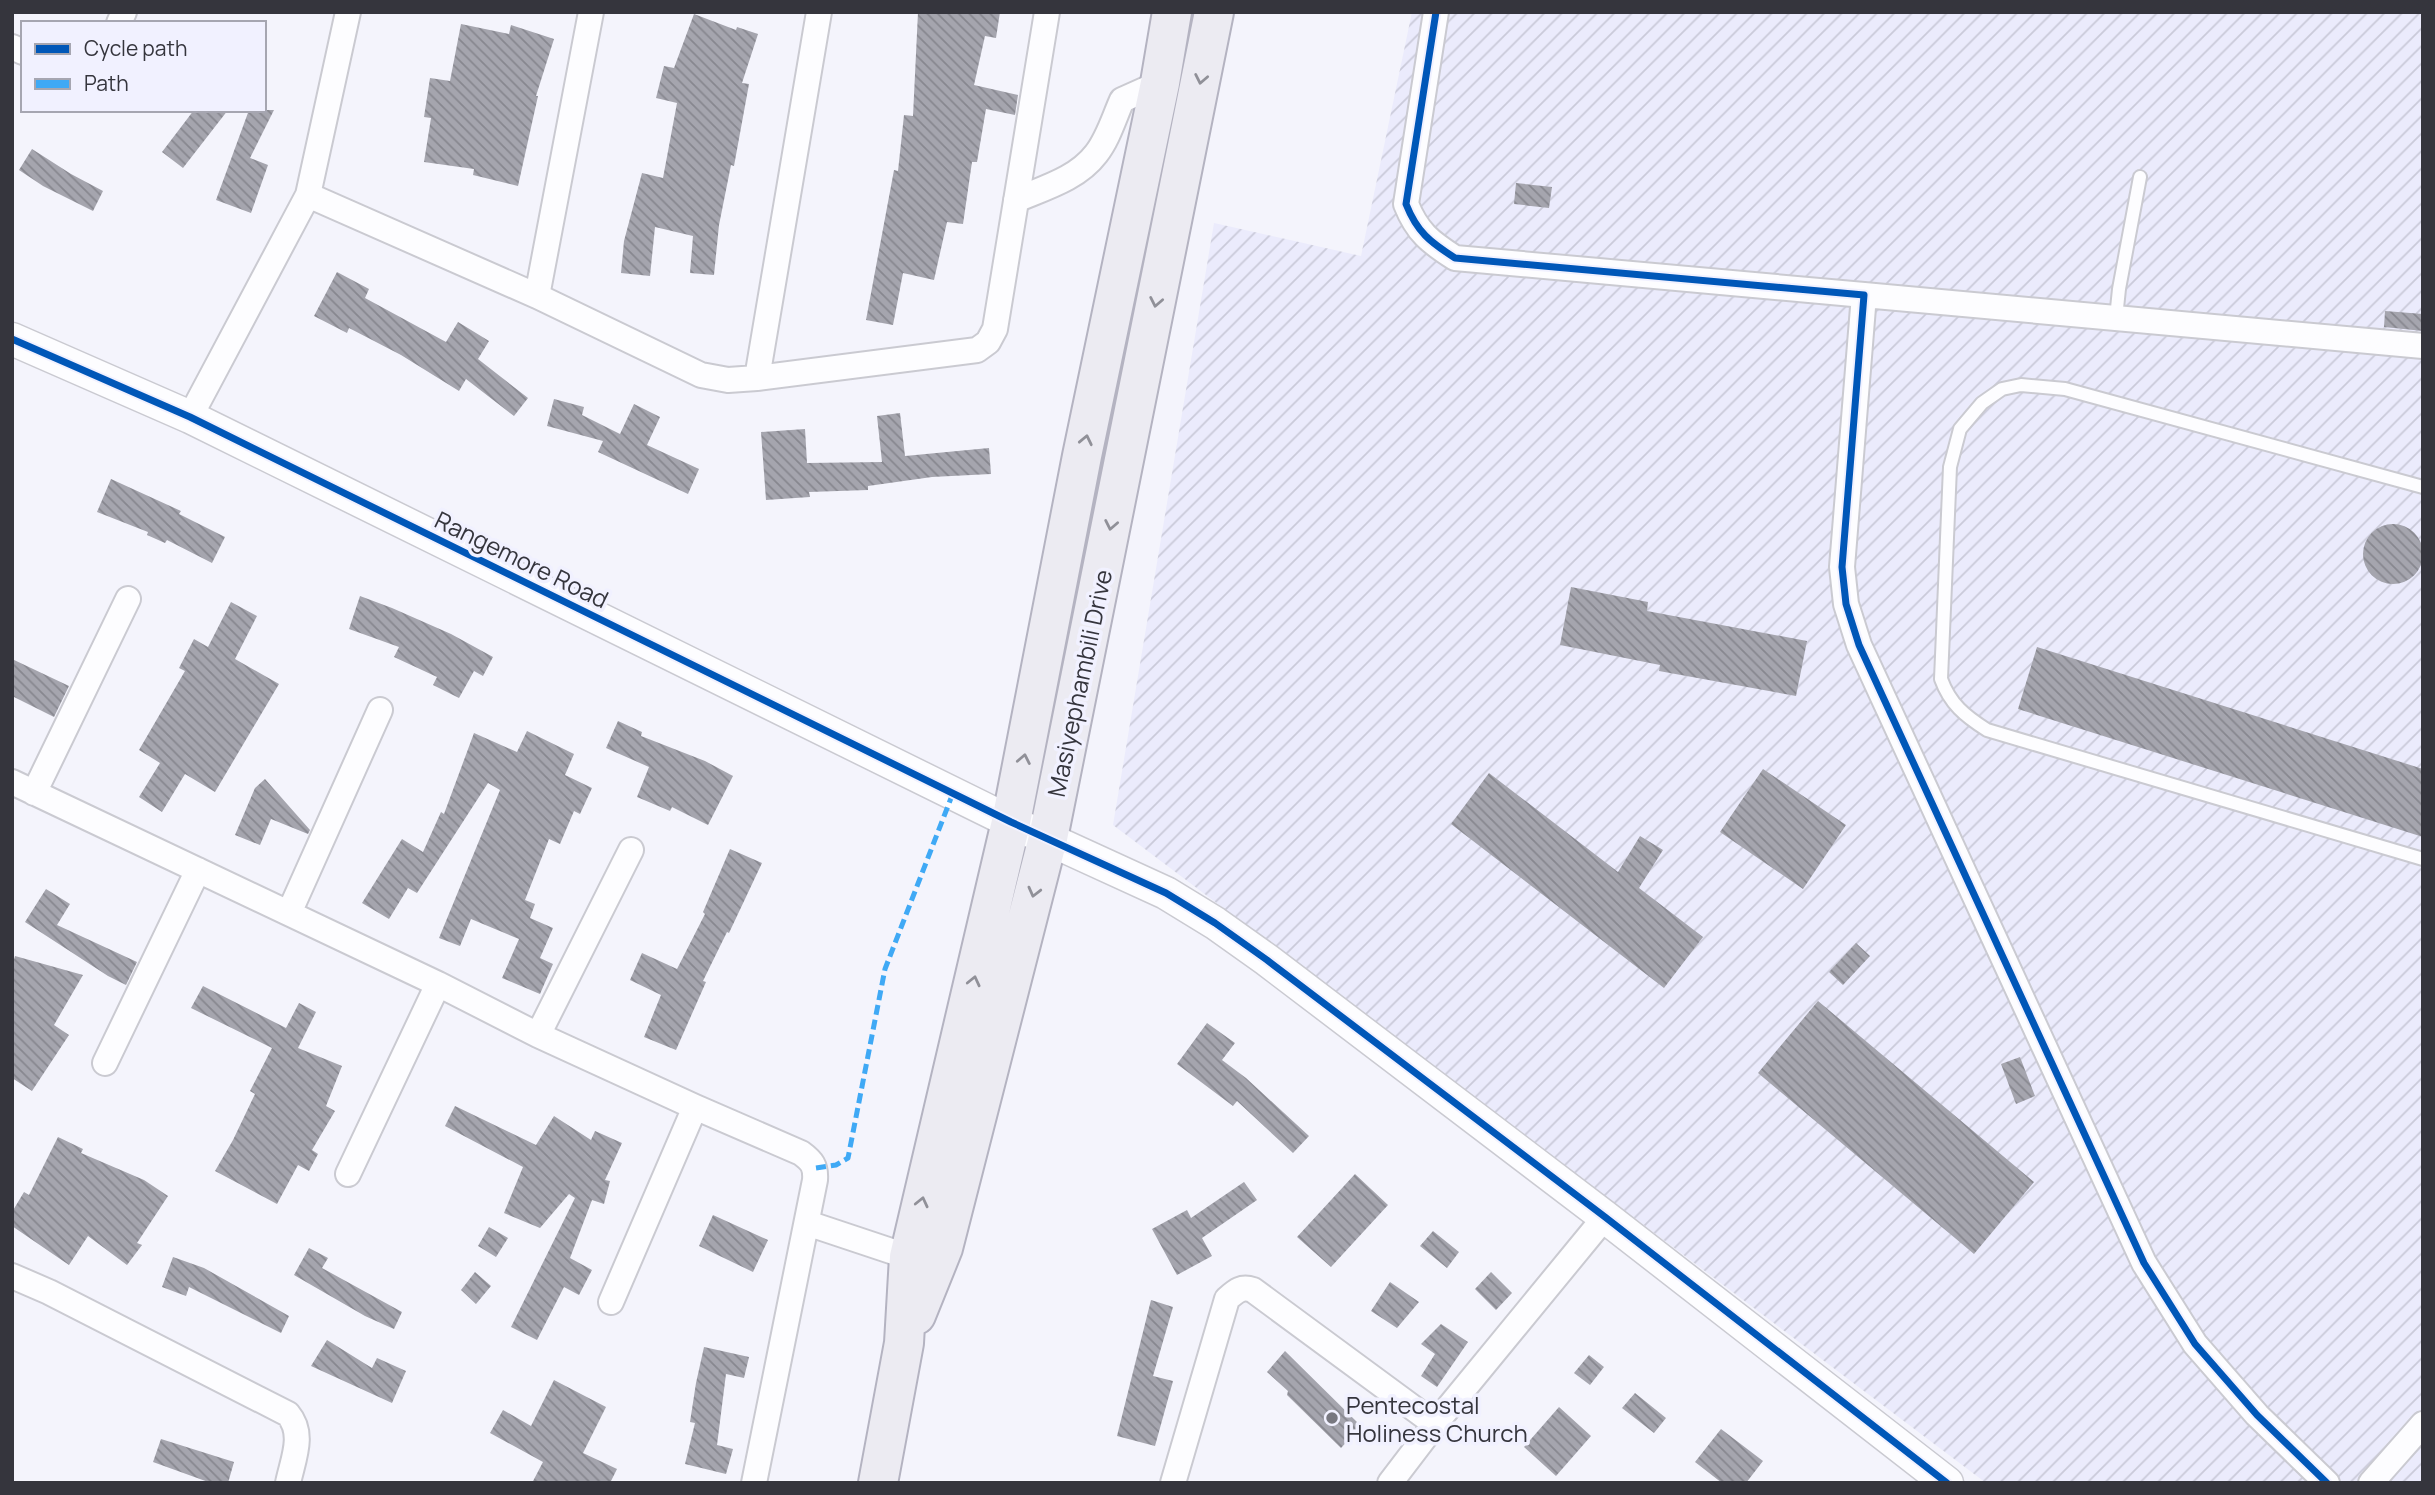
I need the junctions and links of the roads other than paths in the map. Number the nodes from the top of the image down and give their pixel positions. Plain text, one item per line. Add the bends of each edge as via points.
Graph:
1 (348, 12) edge
2 (591, 12) edge
3 (819, 12) edge
4 (1047, 12) edge
5 (1172, 12) edge
6 (1214, 12) edge
7 (1436, 12) edge
8 (1160, 83) junction
9 (2140, 177) dead end
10 (308, 195) junction
11 (1016, 200) junction
12 (1864, 295) junction
13 (537, 296) junction
14 (2116, 318) junction
15 (12, 338) edge
16 (2423, 346) edge
17 (757, 378) junction
18 (190, 417) junction
19 (2423, 487) edge
20 (128, 599) dead end
21 (380, 710) dead end
22 (12, 782) edge
23 (34, 793) junction
24 (1012, 822) junction
25 (1048, 838) junction
26 (631, 850) dead end
27 (2423, 859) edge
28 (198, 870) junction
29 (289, 913) junction
30 (438, 984) junction
31 (538, 1035) junction
32 (105, 1063) dead end
33 (695, 1107) junction
34 (348, 1174) dead end
35 (1605, 1217) junction
36 (807, 1223) junction
37 (909, 1256) junction
38 (12, 1276) edge
39 (611, 1302) dead end
40 (904, 1343) junction
41 (1435, 1423) junction
42 (2423, 1424) edge
43 (288, 1483) edge
44 (754, 1483) edge
45 (878, 1483) edge
46 (1173, 1483) edge
47 (1390, 1483) edge
48 (1947, 1483) edge
49 (2327, 1483) edge
50 (2371, 1483) edge

1 - 10 street
2 - 13 street
3 - 17 street
4 - 11 street
5 - 8 main road, Masiyephambili Drive
6 -> 25 main road, Masiyephambili Drive
7 - 12 street via 1406,204 1429,242 1455,258
8 - 11 street via 1122,100 1104,142 1087,164
24 -> 8 main road, Masiyephambili Drive
9 - 14 lane
10 - 13 street
10 - 18 street
11 - 17 street via 995,329 982,347
12 - 14 street
12 - 49 street via 1842,567 1846,604 1859,645 2144,1263 2195,1344 2257,1415
13 - 17 street via 701,375 728,380
14 - 16 street
15 - 18 street, Rangemore Road
18 - 24 street, Rangemore Road
19 - 27 lane via 2065,389 2021,385 2002,389 1982,403 1960,429 1950,467 1941,679 1947,695 1964,715 1987,730
20 - 23 street
21 - 29 street
22 - 23 street
23 - 28 street
24 - 25 street, Rangemore Road
37 -> 24 main road, Masiyephambili Drive
25 - 35 street, Rangemore Road via 1166,894 1215,923
25 -> 40 main road, Masiyephambili Drive via 943,1248
26 - 31 street
28 - 29 street
28 - 32 street
29 - 30 street
30 - 31 street
30 - 34 street
31 - 33 street
33 - 36 street via 812,1161 816,1168
33 - 39 street
35 - 41 street
35 - 48 street, Rangemore Road
36 - 37 street
36 - 44 street
37 - 40 main road, Masiyephambili Drive
38 - 43 street via 288,1414 299,1433
40 - 45 main road, Masiyephambili Drive
41 - 46 street via 1245,1287 1227,1299
41 - 47 street
42 - 50 street

